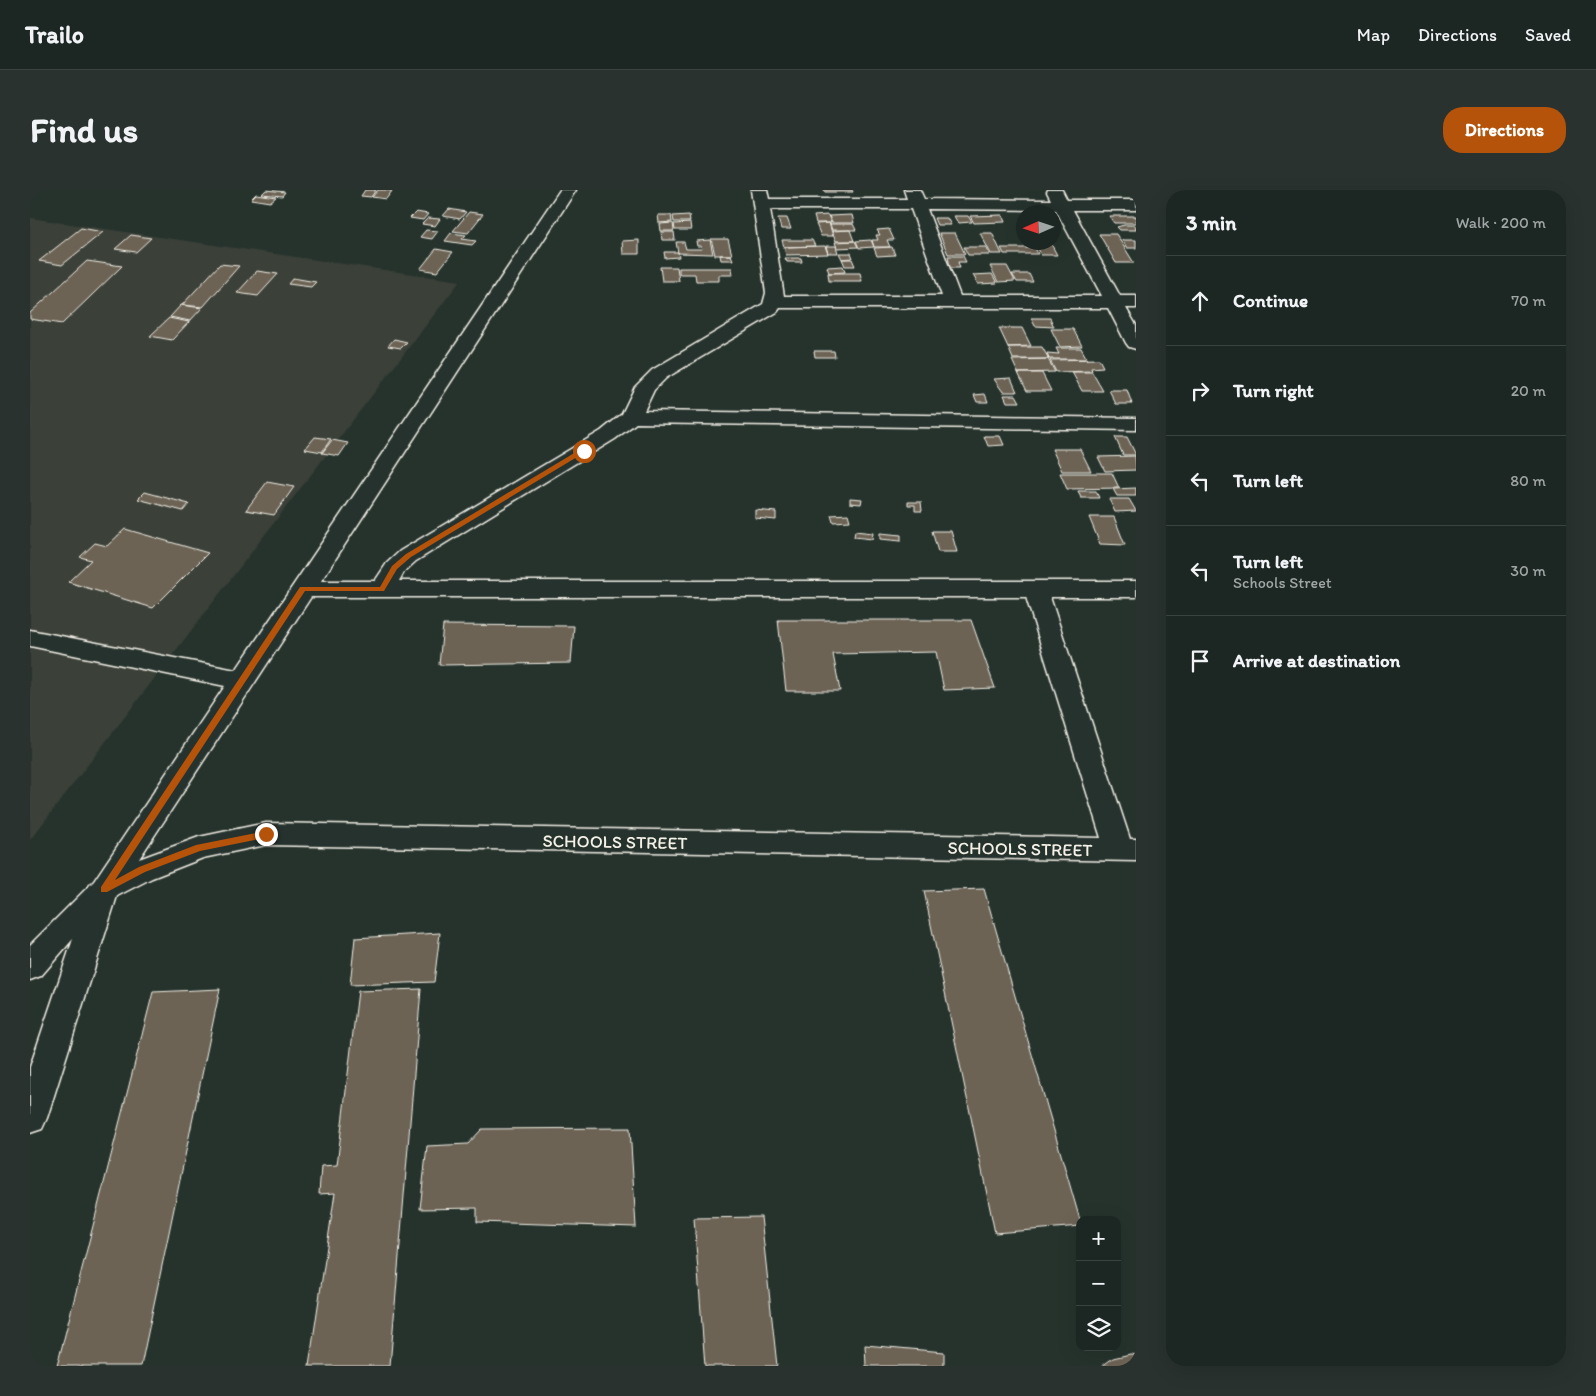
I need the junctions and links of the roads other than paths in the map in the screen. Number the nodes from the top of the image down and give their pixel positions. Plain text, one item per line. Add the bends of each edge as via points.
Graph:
1 (568, 190) edge
2 (760, 197) edge
3 (915, 197) edge
4 (1058, 197) edge
5 (1136, 205) edge
6 (952, 300) junction
7 (775, 302) junction
8 (1114, 302) junction
9 (1136, 302) edge
10 (1136, 343) edge
11 (631, 417) junction
12 (1136, 424) edge
13 (303, 589) junction
14 (1036, 589) junction
15 (1136, 589) edge
16 (382, 590) junction
17 (30, 638) edge
18 (241, 680) junction
19 (1127, 850) edge
20 (104, 889) junction
21 (30, 967) edge
22 (30, 1118) edge

1 - 13 street
2 - 3 street
2 - 7 street
3 - 4 street
3 - 6 street
4 - 5 street
4 - 8 street
6 - 7 street
6 - 8 street
7 - 11 street via 764,313 652,380
8 - 9 street
8 - 10 street
11 - 12 street
11 - 16 street via 584,451 408,556 395,568
13 - 16 street
13 - 18 street
14 - 15 street
14 - 16 street
14 - 19 street
17 - 18 street
18 - 20 street
19 - 20 street, SCHOOLS STREET via 266,834 199,848
20 - 21 street
20 - 22 street

